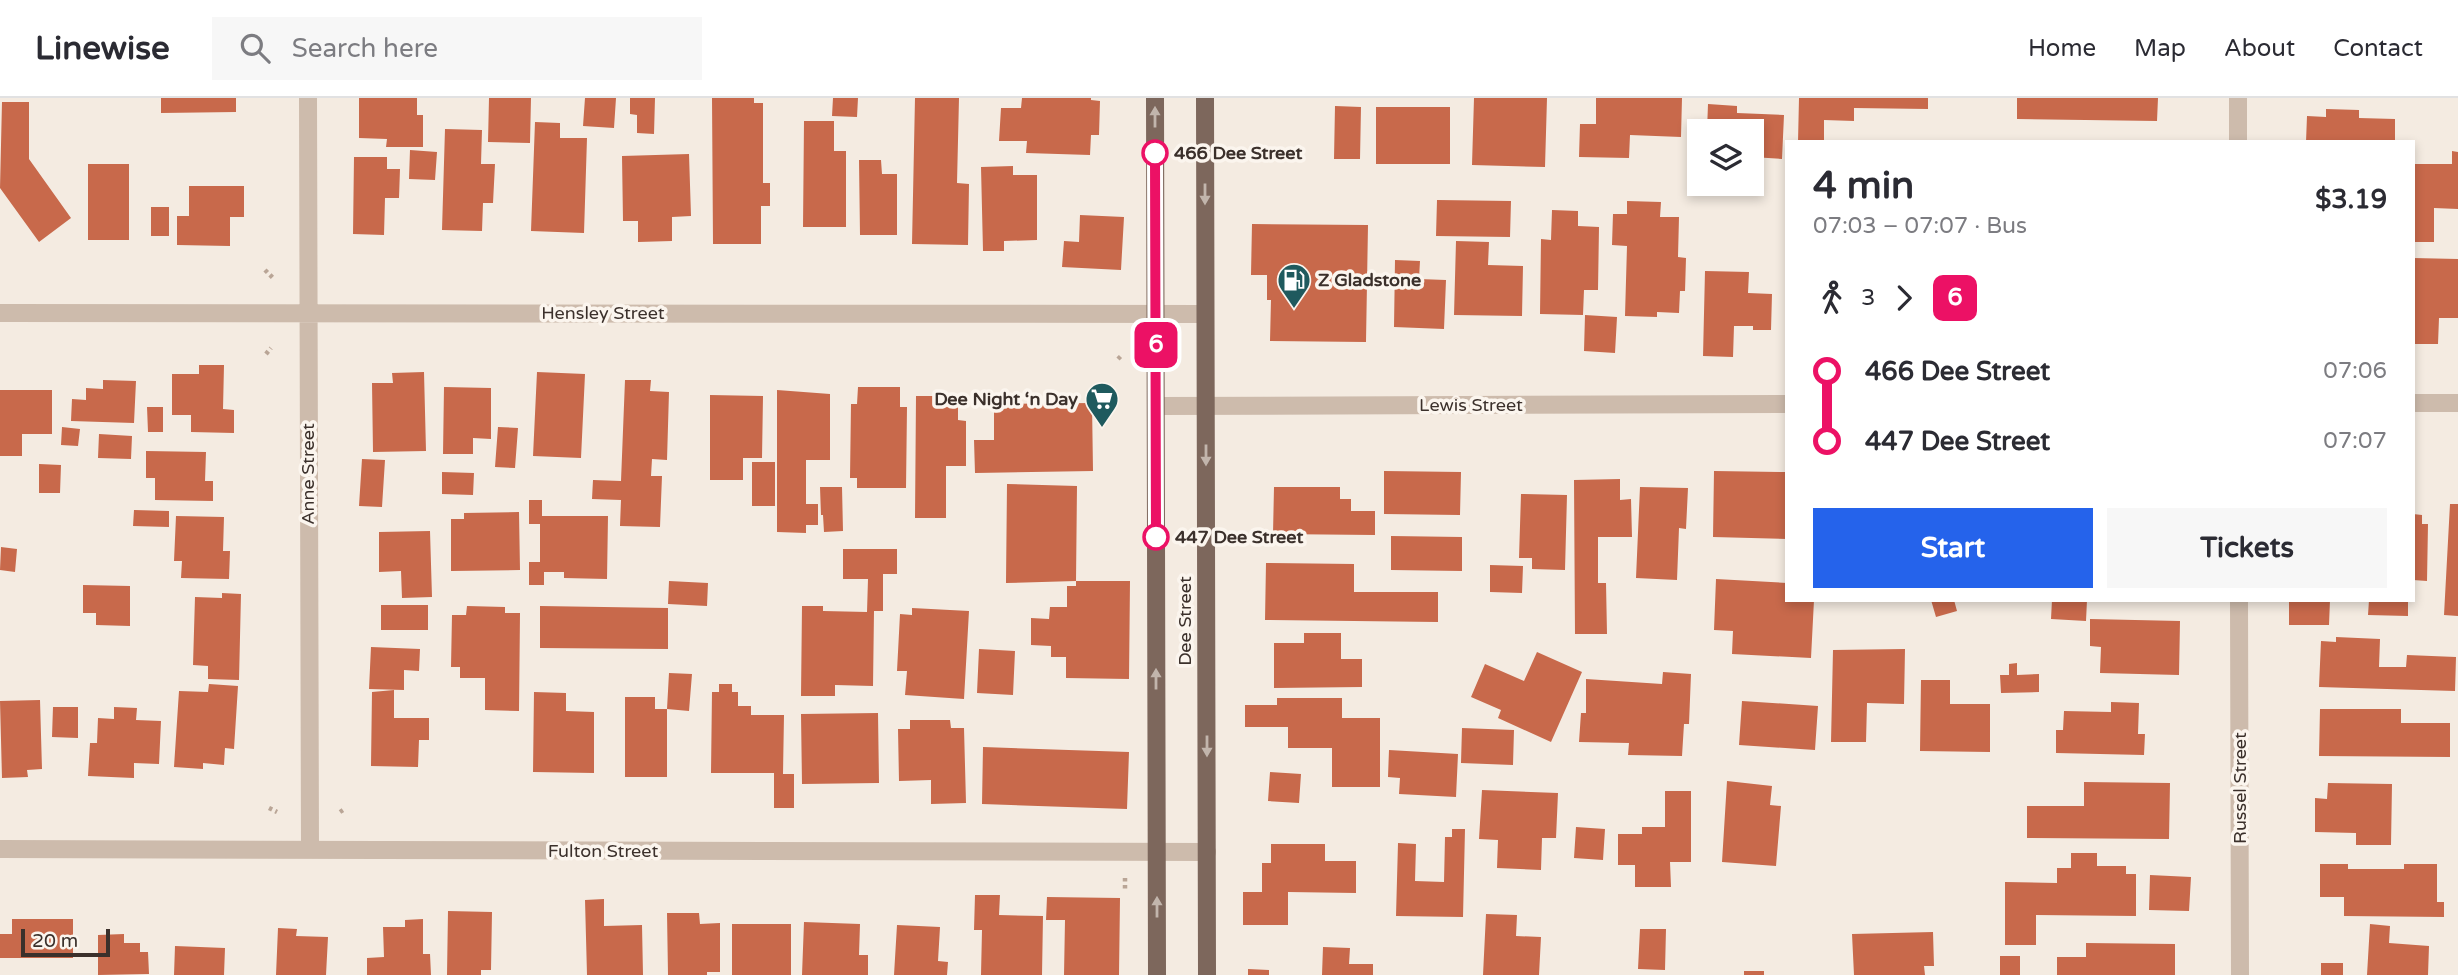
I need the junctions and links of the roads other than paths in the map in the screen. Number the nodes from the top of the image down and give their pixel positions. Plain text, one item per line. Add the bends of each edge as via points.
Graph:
1 (309, 98) edge
2 (1155, 98) edge
3 (1205, 98) edge
4 (2238, 98) edge
5 (2238, 140) edge
6 (0, 313) edge
7 (307, 313) junction
8 (1156, 314) junction
9 (1205, 314) junction
10 (2458, 402) edge
11 (2415, 403) edge
12 (1785, 404) edge
13 (1156, 405) junction
14 (1206, 405) junction
15 (2239, 602) edge
16 (0, 849) edge
17 (310, 850) junction
18 (1157, 852) junction
19 (1207, 852) junction
20 (1157, 975) edge
21 (1207, 975) edge
22 (2240, 975) edge

1 - 7 street, Anne Street
8 -> 2 main road, Dee Street
3 -> 9 main road, Dee Street
4 - 5 street
6 - 7 street, Hensley Street
7 - 8 street, Hensley Street
7 - 17 street, Anne Street
8 - 9 street, Hensley Street
8 - 13 main road, Dee Street
9 - 14 main road, Dee Street
10 - 11 street
12 - 14 street, Lewis Street
13 - 14 street, Lewis Street
18 -> 13 main road, Dee Street
14 -> 19 main road, Dee Street
15 - 22 street, Russel Street
16 - 17 street, Fulton Street
17 - 18 street, Fulton Street
18 - 19 street, Fulton Street
20 -> 18 main road, Dee Street
19 - 21 main road, Dee Street

